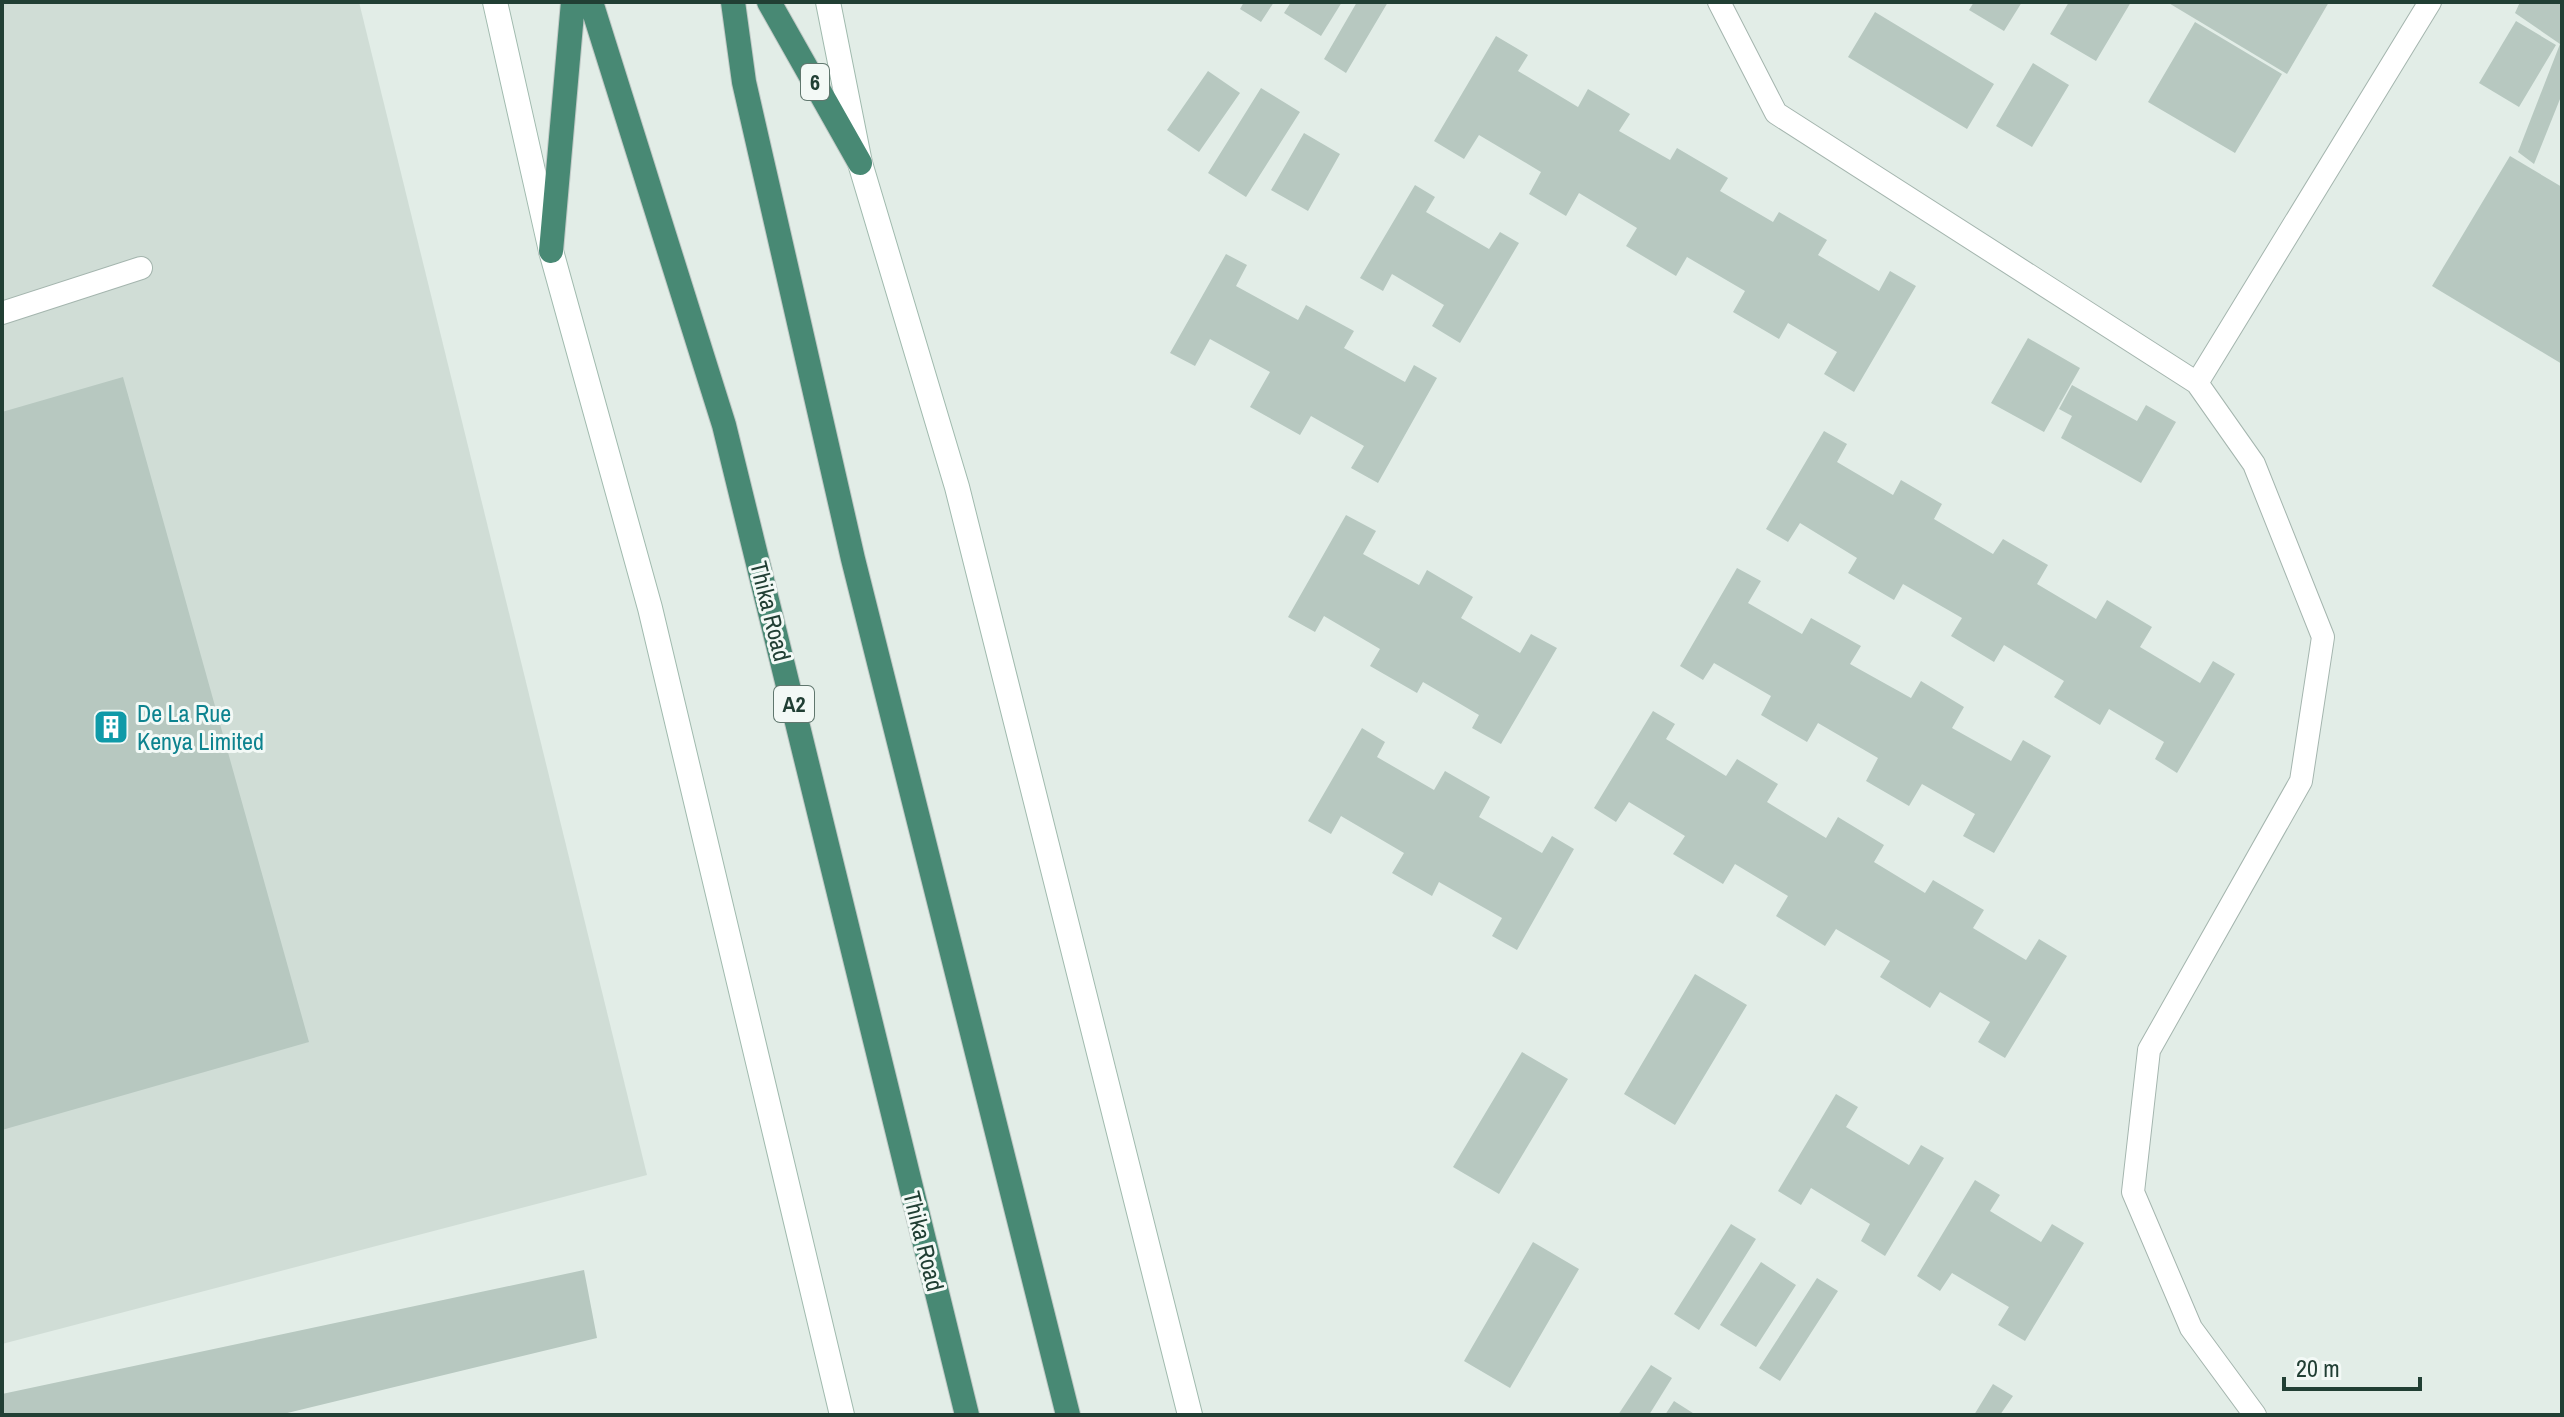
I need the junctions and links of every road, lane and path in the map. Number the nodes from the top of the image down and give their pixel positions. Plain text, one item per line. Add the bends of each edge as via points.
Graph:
1 (495, 2) edge
2 (573, 2) edge
3 (591, 2) edge
4 (733, 2) edge
5 (769, 2) edge
6 (828, 2) edge
7 (1719, 2) edge
8 (2430, 2) edge
9 (860, 163) junction
10 (551, 251) junction
11 (141, 268) dead end
12 (2, 313) edge
13 (2197, 383) junction
14 (842, 1415) edge
15 (967, 1415) edge
16 (1068, 1415) edge
17 (1190, 1415) edge
18 (2255, 1415) edge

1 - 10 main road
2 - 10 highway
3 - 15 highway, Thika Road / A2 via 724,425
4 - 16 highway via 744,82 853,559
5 - 9 highway, 6
6 - 9 main road
7 - 13 lane via 1776,113
8 - 13 lane
9 - 17 main road via 957,487
10 - 14 main road via 653,623
11 - 12 lane
13 - 18 lane via 2254,464 2323,637 2301,781 2149,1050 2133,1192 2191,1328

